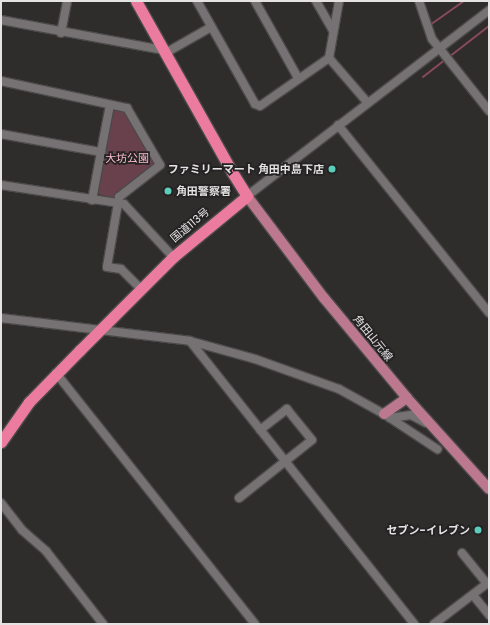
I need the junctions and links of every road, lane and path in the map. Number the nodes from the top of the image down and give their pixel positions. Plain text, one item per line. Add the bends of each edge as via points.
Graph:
1 (67, 1) edge
2 (136, 1) edge
3 (197, 1) edge
4 (255, 1) edge
5 (316, 1) edge
6 (338, 1) edge
7 (419, 1) edge
8 (489, 10) edge
9 (1, 20) edge
10 (211, 27) junction
11 (333, 31) junction
12 (61, 33) junction
13 (439, 48) junction
14 (163, 50) junction
15 (329, 58) junction
16 (298, 78) junction
17 (1, 81) edge
18 (367, 102) junction
19 (110, 105) junction
20 (489, 111) edge
21 (338, 125) junction
22 (1, 134) edge
23 (101, 152) junction
24 (1, 185) edge
25 (247, 196) junction
26 (92, 200) junction
27 (118, 203) junction
28 (173, 257) junction
29 (141, 289) junction
30 (489, 313) edge
31 (1, 318) edge
32 (99, 332) junction
33 (190, 342) junction
34 (56, 373) junction
35 (407, 398) junction
36 (387, 416) junction
37 (429, 424) junction
38 (260, 430) junction
39 (1, 442) edge
40 (437, 449) dead end
41 (285, 461) junction
42 (489, 489) edge
43 (239, 498) dead end
44 (1, 503) edge
45 (462, 553) dead end
46 (488, 583) edge
47 (473, 595) junction
48 (489, 615) edge
49 (103, 624) edge
50 (255, 624) edge
51 (414, 624) edge
52 (434, 624) edge

1 - 12 street
2 - 14 highway
3 - 10 street
4 - 16 street
5 - 11 street
6 - 11 street
7 - 13 street via 432,39
8 - 13 street
9 - 12 street
10 - 14 street via 169,51
10 - 16 street via 258,106 263,106
11 - 15 street
12 - 14 street
13 - 18 street
13 - 20 street
14 - 25 highway
15 - 16 street
15 - 18 street
17 - 19 street
18 - 21 street
19 - 23 street
19 - 27 street via 127,108 160,165 119,197
21 - 25 street
21 - 30 street
22 - 23 street
23 - 26 street
24 - 26 street
25 - 28 highway, 国道113号
25 - 35 main road, 角田山元線 via 298,264
26 - 27 street
27 - 28 street via 124,204
27 - 29 street via 107,267 121,269
28 - 29 highway, 国道113号
29 - 32 highway, 国道113号
31 - 32 street
32 - 33 street
32 - 34 highway, 国道113号
33 - 36 street via 255,359 316,379
33 - 38 street
34 - 39 highway, 国道113号 via 29,402
34 - 50 street
35 - 36 main road
35 - 37 main road, 角田山元線
36 - 37 street via 411,415
36 - 40 street
37 - 42 main road, 角田山元線
38 - 41 street
38 - 41 street via 287,409 312,440
41 - 43 street
41 - 51 street
44 - 49 street via 22,530 46,551
45 - 46 street
46 - 47 street
47 - 48 street
47 - 52 street

